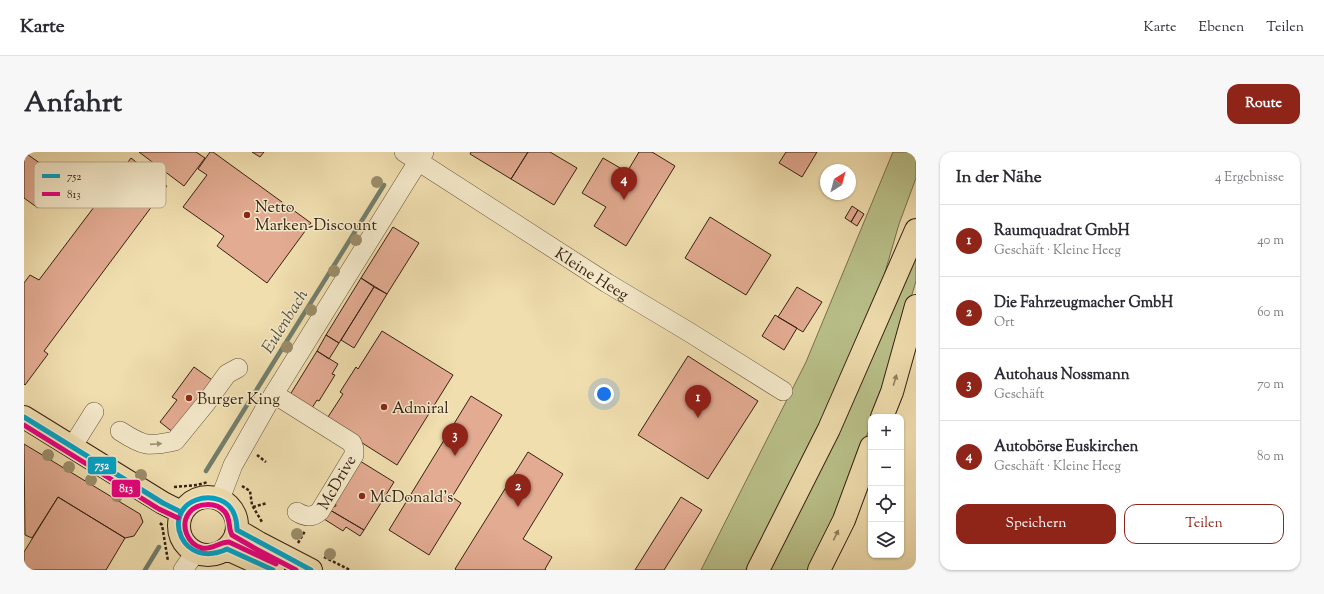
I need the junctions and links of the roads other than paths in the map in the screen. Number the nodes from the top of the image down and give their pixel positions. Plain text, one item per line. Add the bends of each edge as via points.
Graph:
1 (415, 155) edge
2 (916, 230) edge
3 (916, 306) edge
4 (238, 368) dead end
5 (784, 391) dead end
6 (270, 400) junction
7 (94, 412) dead end
8 (883, 414) edge
9 (24, 417) edge
10 (120, 431) dead end
11 (311, 436) dead end
12 (72, 447) junction
13 (870, 450) edge
14 (220, 499) junction
15 (181, 512) junction
16 (297, 512) dead end
17 (232, 539) junction
18 (182, 562) edge
19 (273, 570) edge
20 (311, 570) edge
21 (758, 570) edge
22 (820, 570) edge

1 - 5 street, Kleine Heeg via 607,283
1 - 6 street
2 - 21 main road via 829,429
8 -> 3 main road via 892,392
10 -> 4 street via 144,444 175,441 227,374
6 - 11 street via 309,430
6 - 14 street via 233,465
6 - 16 street, McDrive via 307,415 338,442 352,443 354,449 354,454 316,516 304,516
7 - 12 street
9 - 12 main road
12 - 15 main road
22 -> 13 main road via 844,520
14 - 15 main road via 196,499
14 - 17 main road via 231,508 236,517
15 - 18 main road via 178,526 183,543
17 - 18 main road via 220,553
17 - 19 main road
17 - 20 main road via 259,543

